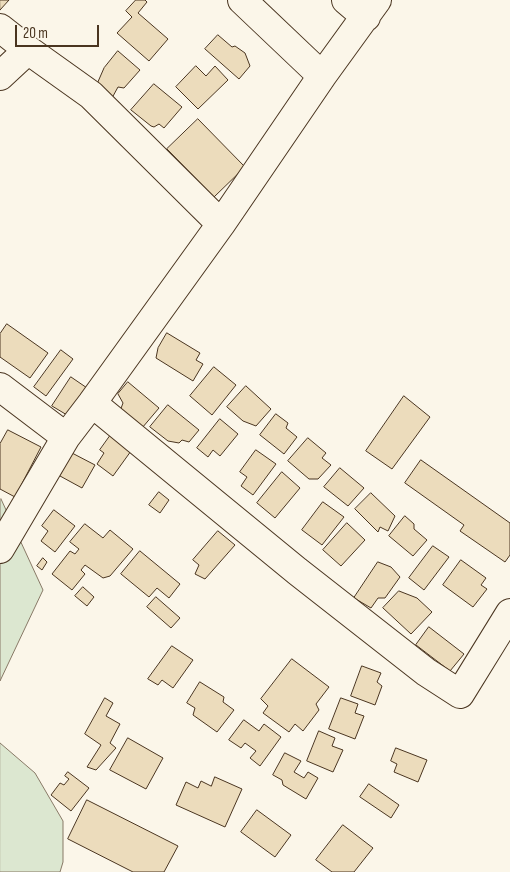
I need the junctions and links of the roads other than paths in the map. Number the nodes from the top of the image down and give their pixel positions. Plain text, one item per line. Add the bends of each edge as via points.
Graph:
1 (242, 0) edge
2 (363, 6) edge
3 (0, 28) edge
4 (28, 50) junction
5 (0, 76) edge
6 (322, 76) junction
7 (221, 224) junction
8 (0, 387) edge
9 (92, 403) junction
10 (66, 437) junction
11 (0, 549) edge
12 (510, 613) edge

1 - 6 street
2 - 6 street
3 - 4 street
4 - 5 street
4 - 7 street via 91,95
6 - 7 street
7 - 9 street
8 - 10 street
9 - 10 street
9 - 12 street via 297,570 426,672 460,694
10 - 11 street

